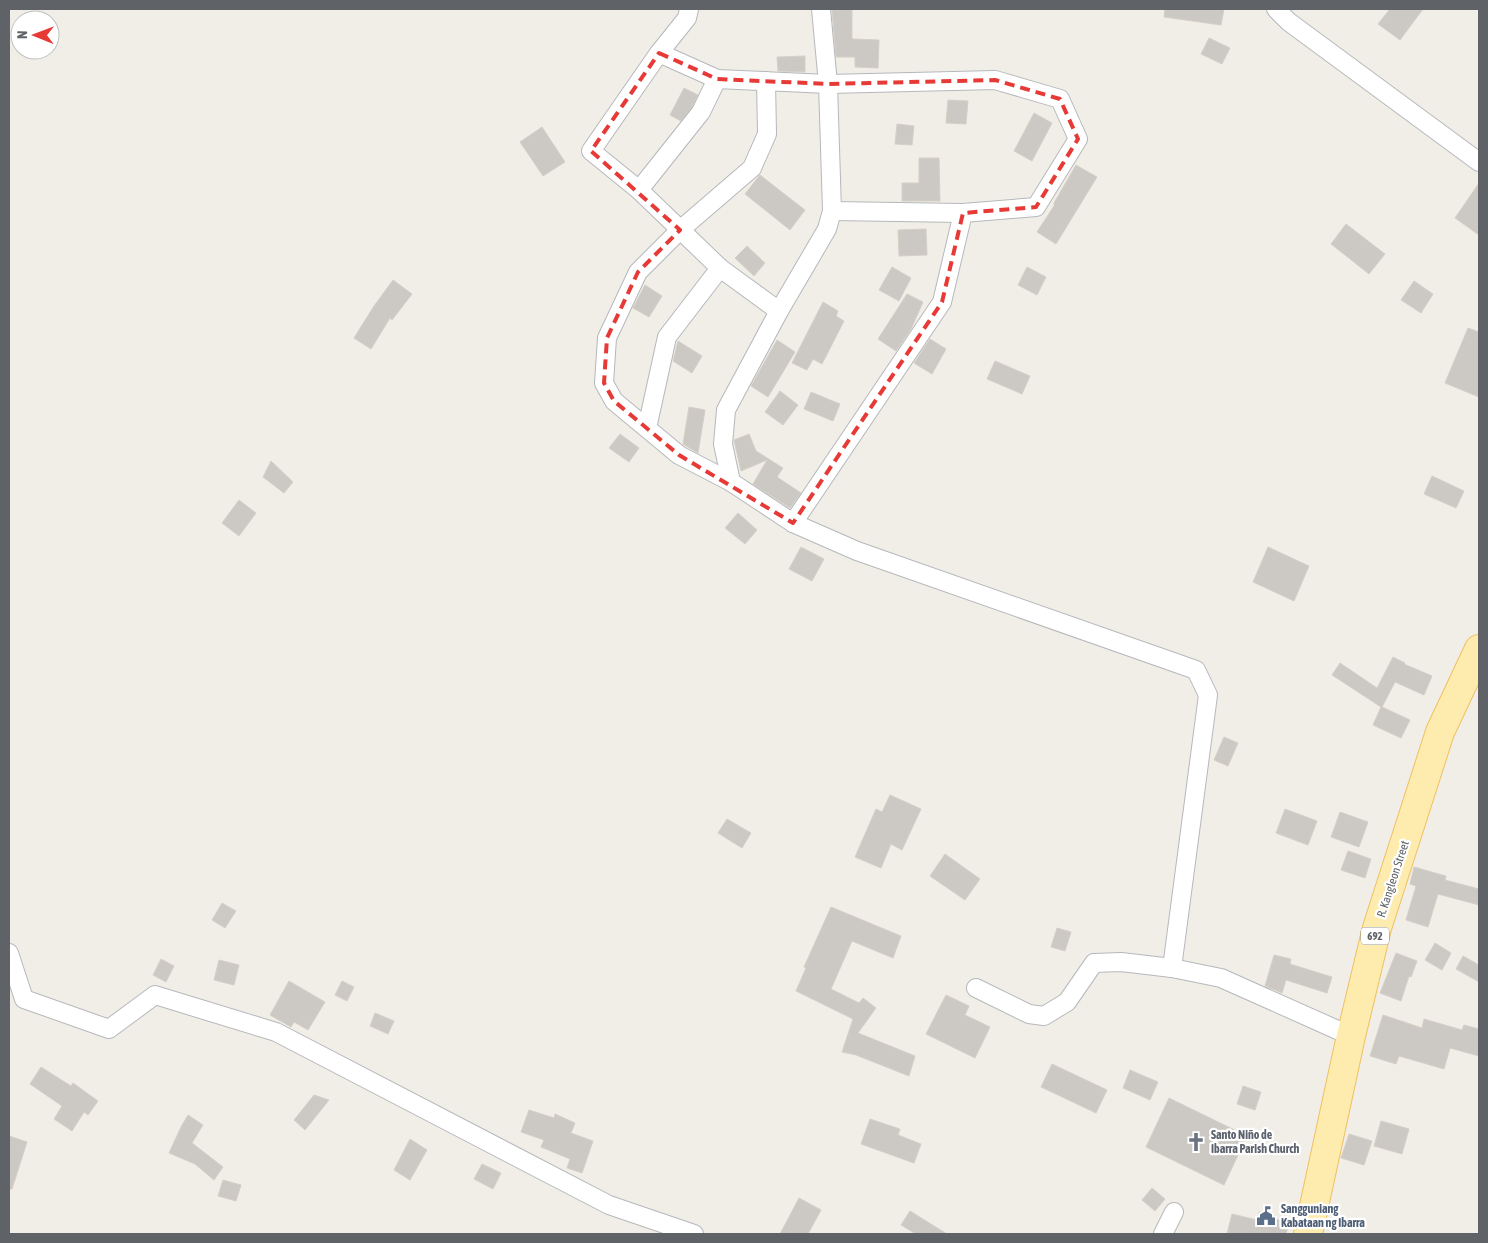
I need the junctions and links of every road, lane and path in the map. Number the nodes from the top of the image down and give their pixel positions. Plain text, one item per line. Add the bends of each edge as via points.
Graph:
1 (689, 9) edge
2 (821, 9) edge
3 (1276, 9) edge
4 (659, 54) junction
5 (717, 79) junction
6 (766, 81) junction
7 (828, 84) junction
8 (1479, 162) edge
9 (639, 190) junction
10 (832, 211) junction
11 (963, 213) junction
12 (680, 230) junction
13 (720, 268) junction
14 (779, 311) junction
15 (648, 428) junction
16 (732, 482) junction
17 (793, 523) junction
18 (1479, 649) edge
19 (9, 953) edge
20 (1172, 968) junction
21 (976, 988) dead end
22 (1351, 1036) junction
23 (1174, 1212) dead end
24 (694, 1234) edge
25 (1163, 1234) edge
26 (1308, 1234) edge

1 - 4 street via 687,18
2 - 7 street
3 - 8 street via 1289,22
4 - 5 street
4 - 9 street via 591,151
5 - 6 street
5 - 9 street via 701,112
6 - 7 street
6 - 12 street via 767,134 752,168
7 - 10 street
7 - 11 street via 995,80 1060,99 1078,139 1036,207
9 - 12 street
10 - 11 street
10 - 14 street via 827,229
11 - 17 street via 942,302
12 - 13 street
12 - 15 street via 638,272 607,338 604,383 614,401
13 - 14 street
13 - 15 street via 667,337
14 - 16 street via 726,410 723,444
15 - 16 street via 679,454
16 - 17 street
17 - 20 street via 857,551 1196,670 1208,695
18 - 22 main road, R. Kangleon Street / 692 via 1440,732 1378,928
19 - 24 street via 24,999 109,1029 155,995 276,1032 610,1206
20 - 21 street via 1121,962 1094,963 1067,1002 1044,1016 1029,1014
20 - 22 street via 1221,978
22 - 26 main road, R. Kangleon Street / 692
23 - 25 street

